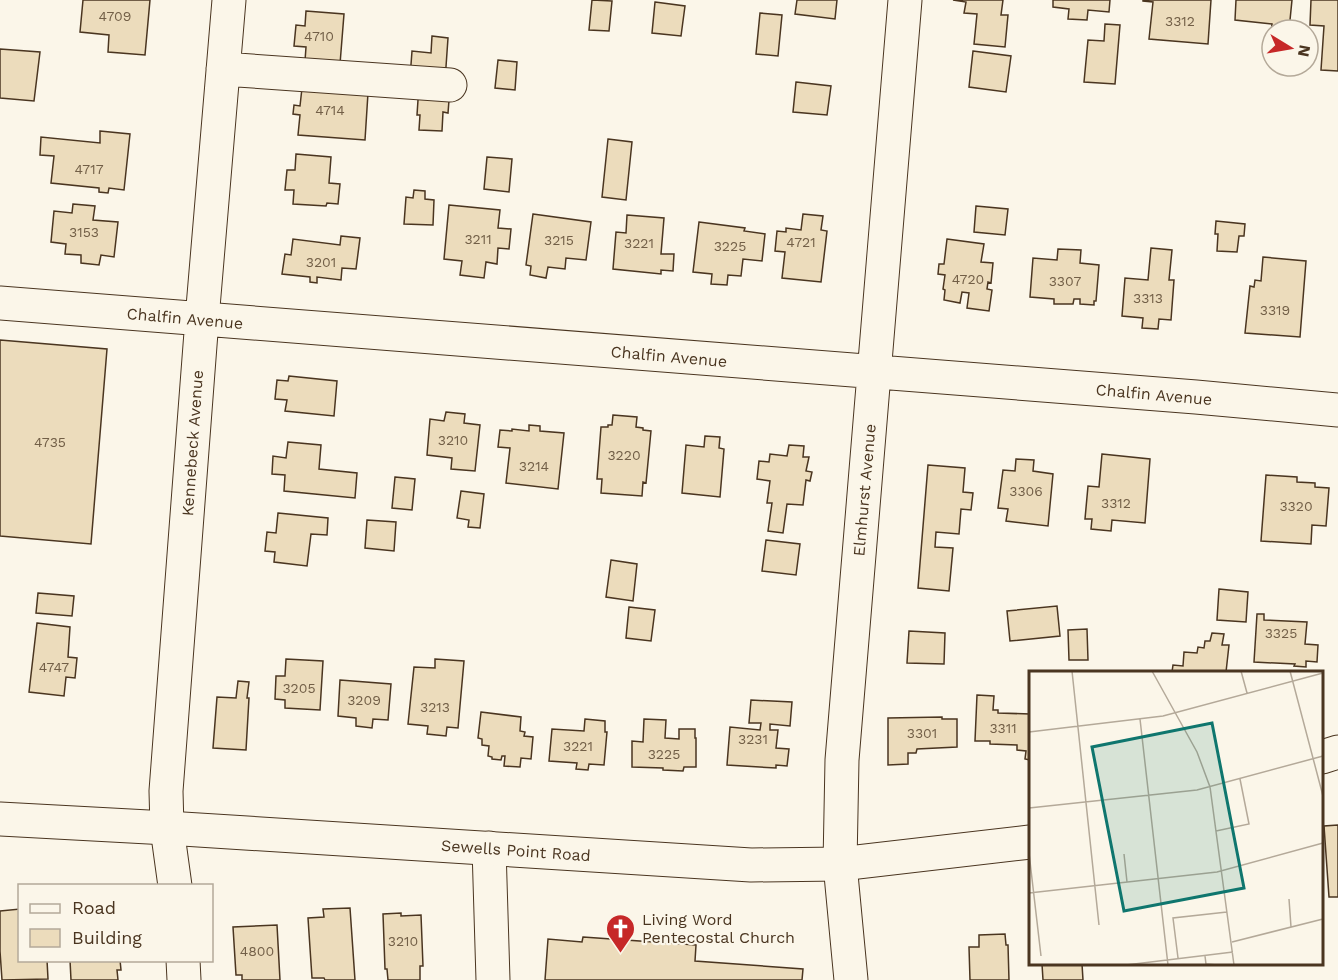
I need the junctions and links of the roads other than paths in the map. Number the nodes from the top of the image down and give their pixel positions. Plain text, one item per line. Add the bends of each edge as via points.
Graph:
1 (229, 0) edge
2 (905, 0) edge
3 (223, 69) junction
4 (450, 85) dead end
5 (0, 303) edge
6 (202, 319) junction
7 (873, 372) junction
8 (1338, 410) edge
9 (1338, 752) edge
10 (1323, 758) edge
11 (0, 819) edge
12 (166, 828) junction
13 (1029, 842) edge
14 (489, 849) junction
15 (840, 864) junction
16 (175, 884) edge
17 (183, 962) edge
18 (184, 980) edge
19 (493, 980) edge
20 (851, 980) edge

1 - 3 street, Kennebeck Avenue
2 - 7 street, Elmhurst Avenue
3 - 4 street
3 - 6 street, Kennebeck Avenue
5 - 6 street, Chalfin Avenue
6 - 7 street, Chalfin Avenue
6 - 12 street, Kennebeck Avenue via 166,782
7 - 8 street, Chalfin Avenue
7 - 15 street, Elmhurst Avenue via 842,760
9 - 10 street
11 - 12 street, Sewells Point Road
12 - 14 street, Sewells Point Road
12 - 16 street, Kennebeck Avenue
13 - 15 street, Sewells Point Road
14 - 15 street, Sewells Point Road via 750,865
14 - 19 street
15 - 20 street, Elmhurst Avenue
17 - 18 street

